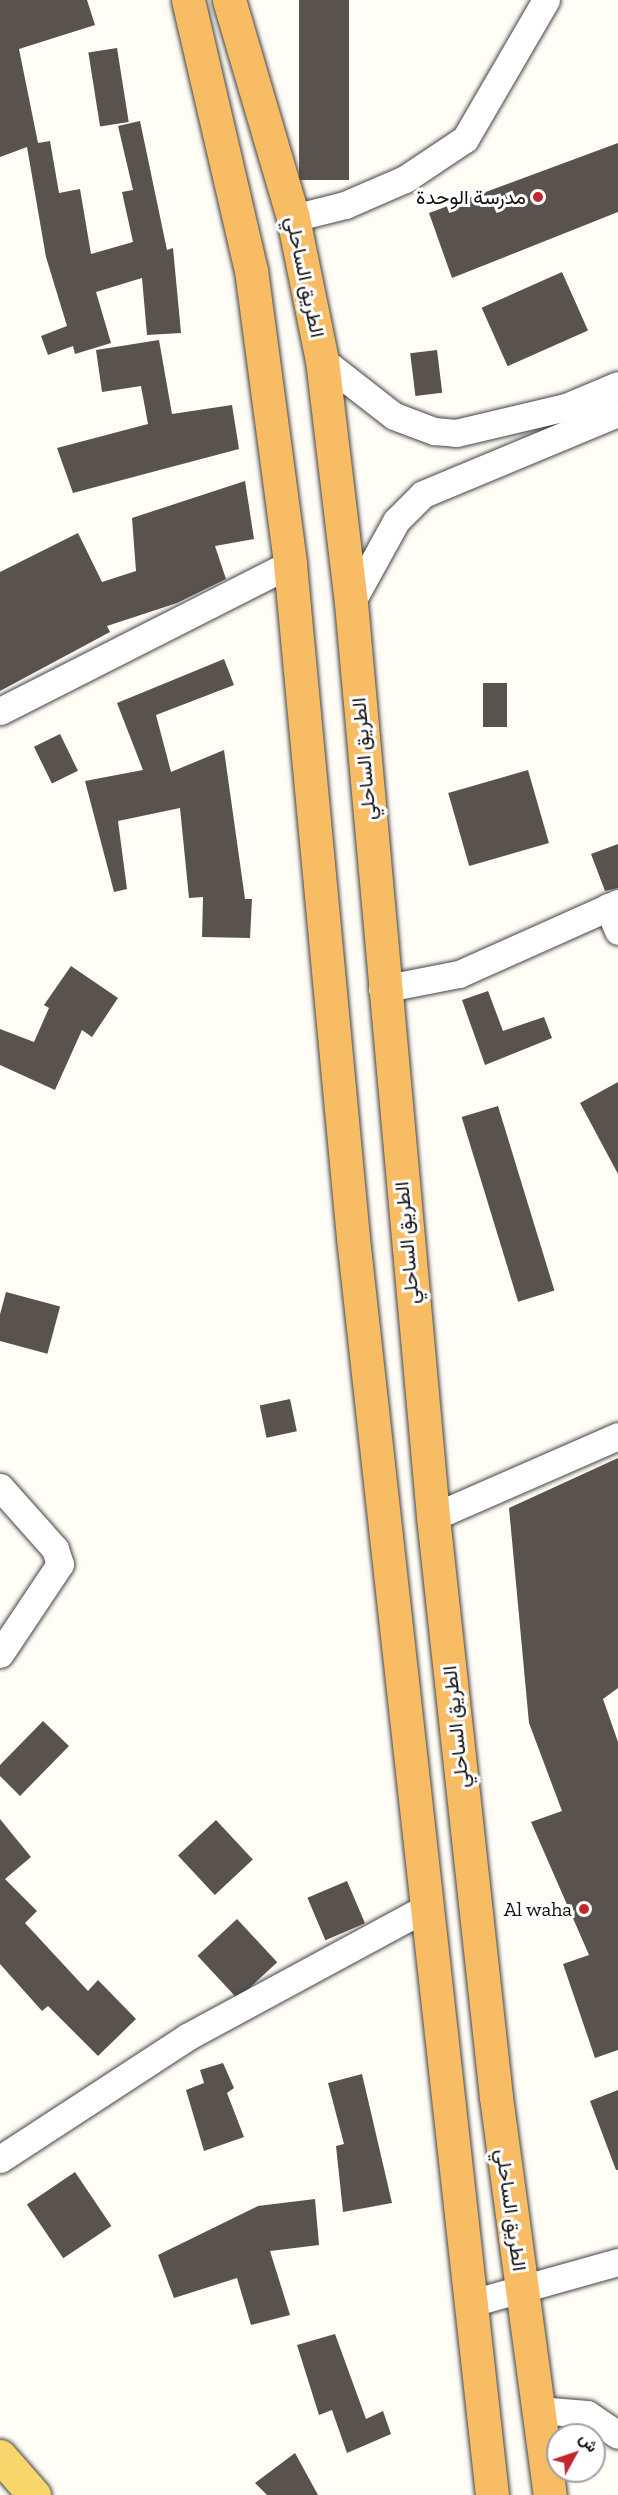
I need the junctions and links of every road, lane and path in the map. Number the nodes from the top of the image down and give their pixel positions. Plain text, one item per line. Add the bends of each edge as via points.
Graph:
1 (188, 0) edge
2 (229, 0) edge
3 (546, 0) edge
4 (292, 218) junction
5 (322, 360) junction
6 (618, 385) edge
7 (618, 413) edge
8 (290, 564) junction
9 (351, 603) junction
10 (0, 711) edge
11 (614, 914) edge
12 (382, 989) junction
13 (618, 1436) edge
14 (0, 1487) edge
15 (433, 1517) junction
16 (0, 1654) edge
17 (424, 1909) junction
18 (0, 2159) edge
19 (618, 2262) edge
20 (521, 2292) junction
21 (471, 2303) junction
22 (538, 2410) junction
23 (618, 2435) edge
24 (0, 2456) edge
25 (34, 2495) edge
26 (492, 2495) edge
27 (550, 2495) edge

1 - 8 highway via 251,270
2 - 4 highway, الطريق الساحلي
3 - 4 street via 465,139 405,179 345,205
4 - 5 highway, الطريق الساحلي
5 - 6 street via 394,416 456,433 566,407
5 - 9 highway, الطريق الساحلي
7 - 9 street via 423,494 396,521
8 - 10 street
8 - 17 highway
9 - 12 highway, الطريق الساحلي
11 - 12 street via 459,974
12 - 15 highway, الطريق الساحلي
13 - 15 street
14 - 16 street via 55,1549 60,1564
15 - 20 highway, الطريق الساحلي
17 - 18 street via 187,2037
17 - 21 highway
19 - 20 street
20 - 21 street
20 - 22 highway, الطريق الساحلي
21 - 26 highway
22 - 23 street via 587,2414
22 - 27 highway, الطريق الساحلي
24 - 25 main road

